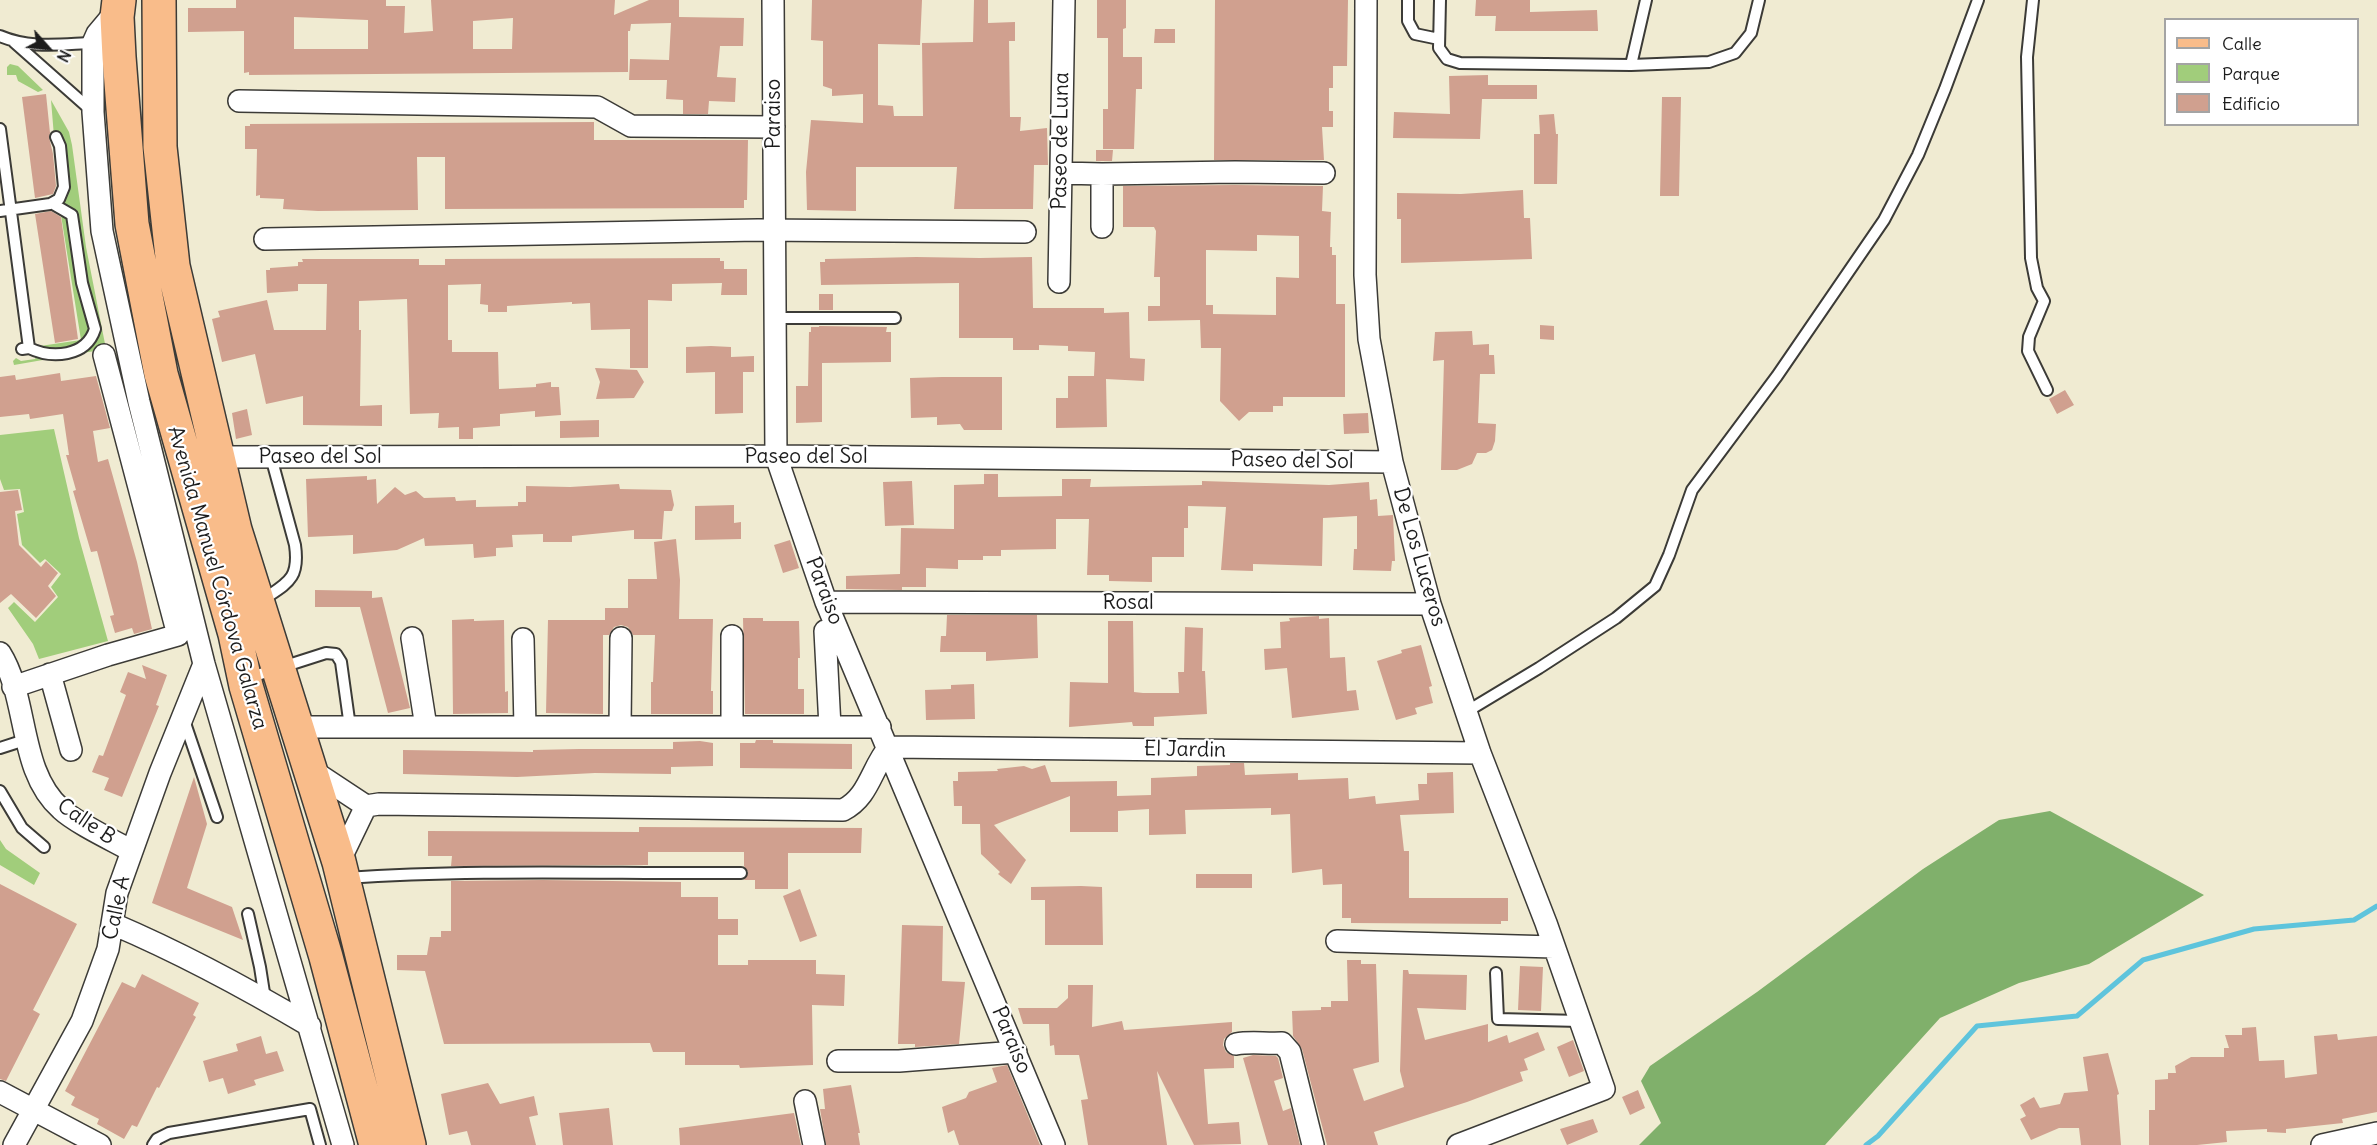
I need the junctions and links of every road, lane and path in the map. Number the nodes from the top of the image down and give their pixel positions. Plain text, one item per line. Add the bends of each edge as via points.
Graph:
1 (159, 0) edge
2 (773, 0) edge
3 (1064, 0) edge
4 (1366, 0) edge
5 (1408, 0) edge
6 (1440, 0) edge
7 (1646, 0) edge
8 (1759, 0) edge
9 (1978, 0) edge
10 (2033, 0) edge
11 (118, 5) edge
12 (0, 36) edge
13 (1439, 39) junction
14 (14, 42) junction
15 (106, 50) junction
16 (158, 57) junction
17 (1631, 65) junction
18 (239, 101) dead end
19 (93, 112) junction
20 (774, 127) junction
21 (0, 129) edge
22 (56, 137) dead end
23 (1061, 173) junction
24 (1324, 173) dead end
25 (1102, 174) junction
26 (64, 187) junction
27 (53, 204) junction
28 (5, 210) edge
29 (72, 216) junction
30 (1102, 227) dead end
31 (775, 232) junction
32 (1025, 232) dead end
33 (265, 239) dead end
34 (1059, 282) dead end
35 (775, 318) junction
36 (895, 318) dead end
37 (105, 356) dead end
38 (2047, 390) dead end
39 (153, 401) junction
40 (776, 456) junction
41 (219, 457) junction
42 (271, 457) junction
43 (1392, 462) junction
44 (826, 602) junction
45 (258, 603) junction
46 (1430, 604) junction
47 (825, 632) dead end
48 (732, 636) dead end
49 (412, 638) dead end
50 (621, 638) dead end
51 (524, 639) dead end
52 (0, 653) edge
53 (204, 664) junction
54 (278, 668) junction
55 (50, 674) junction
56 (245, 679) junction
57 (14, 687) junction
58 (1466, 711) junction
59 (183, 716) junction
60 (297, 727) junction
61 (350, 727) junction
62 (426, 727) junction
63 (525, 727) junction
64 (620, 727) junction
65 (732, 727) junction
66 (830, 727) junction
67 (880, 727) junction
68 (28, 739) junction
69 (0, 747) edge
70 (889, 747) junction
71 (71, 750) dead end
72 (1480, 753) junction
73 (310, 769) junction
74 (0, 791) edge
75 (366, 806) junction
76 (217, 816) dead end
77 (44, 847) dead end
78 (132, 851) junction
79 (341, 870) junction
80 (741, 873) dead end
81 (248, 914) dead end
82 (113, 924) junction
83 (1337, 941) dead end
84 (1554, 947) junction
85 (1496, 974) dead end
86 (265, 999) junction
87 (1580, 1021) junction
88 (310, 1026) junction
89 (1236, 1044) dead end
90 (1016, 1053) junction
91 (838, 1061) dead end
92 (0, 1092) edge
93 (806, 1101) dead end
94 (33, 1109) junction
95 (2377, 1133) edge
96 (14, 1145) edge
97 (100, 1145) edge
98 (153, 1145) edge
99 (320, 1145) edge
100 (343, 1145) edge
101 (376, 1145) edge
102 (409, 1145) edge
103 (814, 1145) edge
104 (1054, 1145) edge
105 (1313, 1145) edge
106 (1458, 1145) edge
107 (2322, 1145) edge

1 - 16 main road, Avenida Manuel Córdova Galarza
2 - 20 street, Paraiso
3 - 23 street, Paseo de Luna
4 - 43 street, De Los Luceros via 1365,275 1369,339
5 - 13 lane via 1408,21 1415,34
6 - 13 lane
7 - 17 lane
8 - 17 lane via 1751,33 1735,53 1709,62
9 - 58 lane via 1918,155 1884,220 1777,376 1692,490 1655,586 1616,618
10 - 38 lane via 2027,57 2031,258 2044,301 2029,337 2028,351
11 - 15 main road, Avenida Manuel Córdova Galarza
12 - 14 lane
13 - 17 lane via 1439,48 1447,59 1460,63
14 - 15 lane
14 - 19 lane
15 - 16 main road
15 - 19 street
15 - 39 main road, Avenida Manuel Córdova Galarza
16 - 41 main road, Avenida Manuel Córdova Galarza via 160,147 173,266
18 - 20 street via 597,106 631,126
19 - 39 street via 102,231
20 - 31 street, Paraiso
21 - 28 lane
22 - 26 lane
23 - 25 street
23 - 34 street, Paseo de Luna
24 - 25 street
25 - 30 street
26 - 27 lane
26 - 29 lane
27 - 28 lane
27 - 29 lane
28 - 29 lane via 26,348 42,354 71,352 86,345 95,329 82,283
31 - 32 street
31 - 33 street
31 - 35 street, Paraiso
35 - 36 lane
35 - 40 street, Paraiso
37 - 55 street via 178,635
39 - 53 street
39 - 56 main road, Avenida Manuel Córdova Galarza via 235,634
40 - 42 street, Paseo del Sol
40 - 43 street, Paseo del Sol
40 - 44 street, Paraiso
41 - 42 street, Paseo del Sol
41 - 45 main road, Avenida Manuel Córdova Galarza via 235,530
42 - 45 lane via 296,545 297,569 290,581
43 - 46 street, De Los Luceros
44 - 46 street, Rosal
44 - 67 street, Paraiso
45 - 54 main road, Avenida Manuel Córdova Galarza
46 - 58 street, De Los Luceros
47 - 66 street
48 - 65 street
49 - 62 street
50 - 64 street
51 - 63 street
52 - 57 street, Calle B
53 - 59 street, Calle A
53 - 88 street
54 - 56 lane
54 - 60 main road, Avenida Manuel Córdova Galarza
54 - 61 lane via 326,653 336,654 341,662
55 - 57 street
55 - 71 street
56 - 101 main road, Avenida Manuel Córdova Galarza
57 - 68 street, Calle B
58 - 72 street, De Los Luceros
59 - 76 lane
59 - 78 street, Calle A
60 - 61 street
60 - 73 main road, Avenida Manuel Córdova Galarza
61 - 62 street
62 - 63 street
63 - 64 street
64 - 65 street
65 - 66 street
66 - 67 street
67 - 70 street, Paraiso
68 - 69 lane
68 - 78 street, Calle B via 36,774 62,811
70 - 72 street, El Jardin
70 - 75 street via 863,795 843,810
70 - 90 street, Paraiso
72 - 84 street, De Los Luceros
73 - 75 street
73 - 79 main road, Avenida Manuel Córdova Galarza
74 - 77 lane via 22,828
75 - 79 street
78 - 82 street, Calle A via 117,893
79 - 80 lane via 406,874
79 - 102 main road, Avenida Manuel Córdova Galarza
81 - 86 lane
82 - 86 street
82 - 94 street, Calle A via 82,1021
83 - 84 street
84 - 87 street, De Los Luceros
85 - 87 lane via 1498,1019
86 - 88 street
87 - 106 street, De Los Luceros via 1604,1089
88 - 100 street
89 - 105 street via 1282,1043 1290,1052
90 - 91 street
90 - 104 street, Paraiso
92 - 94 street
93 - 103 street
94 - 96 street, Calle A
94 - 97 street
95 - 107 street
98 - 99 lane via 169,1132 310,1109

